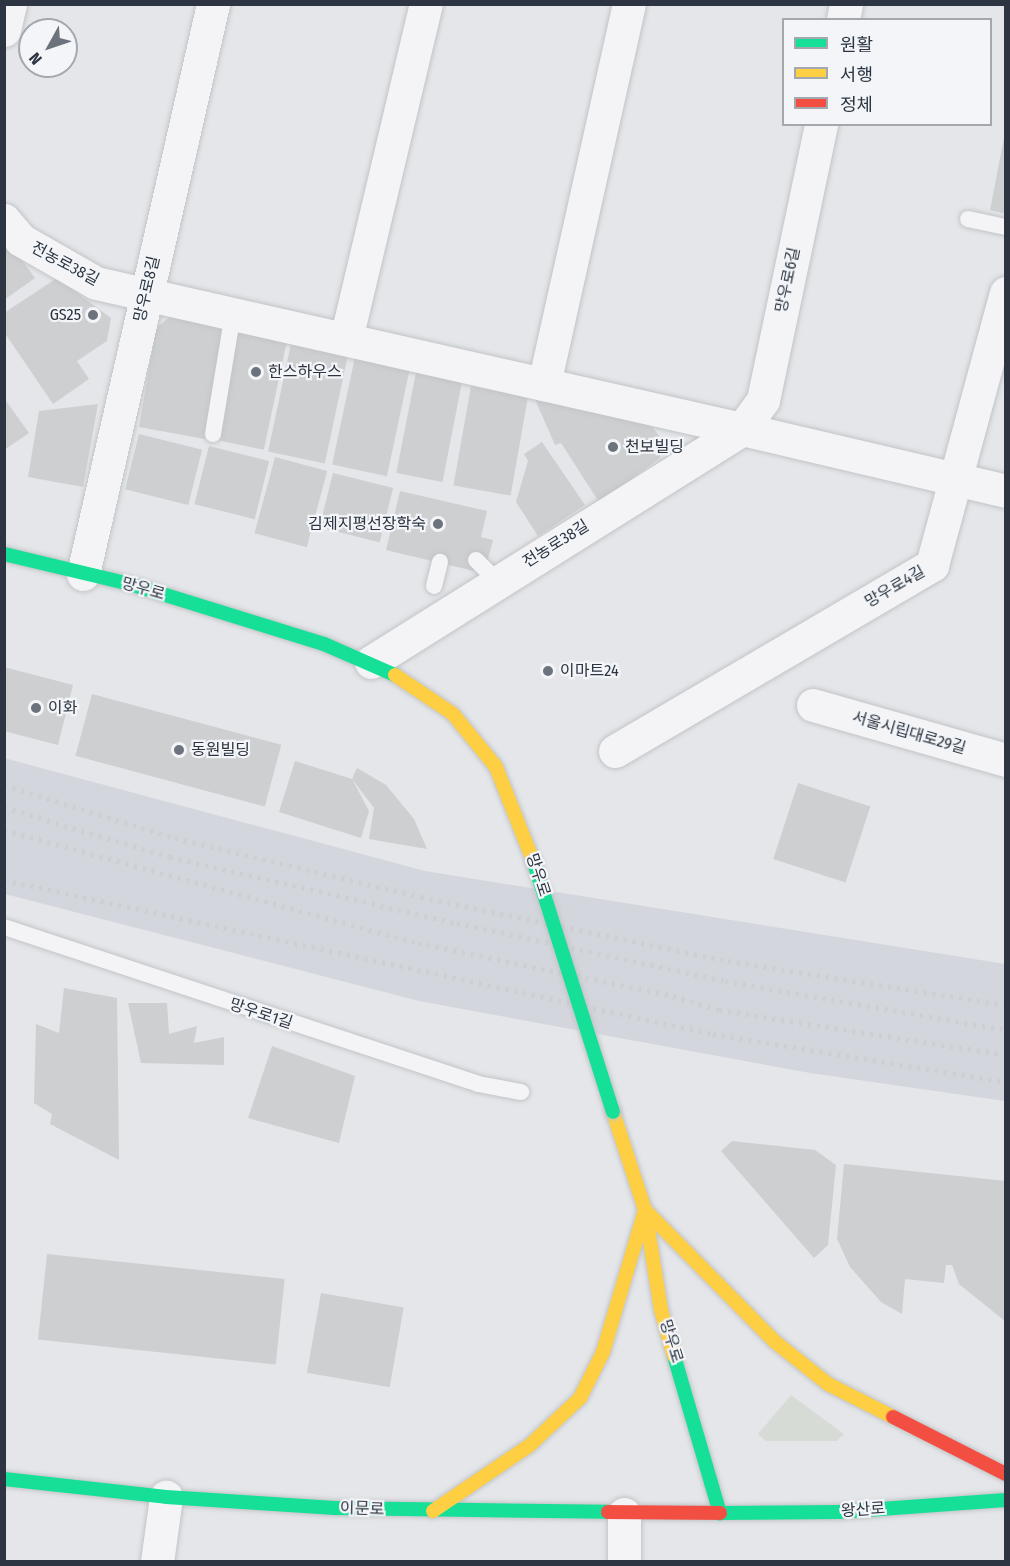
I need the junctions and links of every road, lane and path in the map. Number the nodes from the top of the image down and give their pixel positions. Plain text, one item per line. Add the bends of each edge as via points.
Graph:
1 (10, 4) edge
2 (213, 4) edge
3 (426, 4) edge
4 (629, 4) edge
5 (4, 30) edge
6 (821, 126) edge
7 (968, 219) dead end
8 (4, 220) edge
9 (1005, 227) edge
10 (1005, 293) edge
11 (146, 294) junction
12 (233, 314) junction
13 (346, 339) junction
14 (544, 384) junction
15 (742, 429) junction
16 (213, 434) dead end
17 (953, 479) junction
18 (1005, 491) edge
19 (4, 554) edge
20 (440, 562) dead end
21 (83, 574) junction
22 (434, 586) dead end
23 (371, 662) junction
24 (813, 705) dead end
25 (615, 752) dead end
26 (1005, 760) edge
27 (4, 927) edge
28 (521, 1092) dead end
29 (645, 1210) junction
30 (1005, 1474) edge
31 (4, 1479) edge
32 (166, 1497) junction
33 (1005, 1500) edge
34 (433, 1511) junction
35 (720, 1513) junction
36 (624, 1514) junction
37 (157, 1562) edge
38 (624, 1562) edge

1 - 5 street
2 - 11 street, 망우로8길
3 - 13 street
4 - 14 street
6 - 15 street, 망우로6길 via 763,400
7 - 9 lane
8 - 11 street, 전농로38길 via 21,240 96,283
10 - 17 street, 망우로4길 via 969,439
11 - 12 street, 전농로38길
11 - 21 street, 망우로8길
12 - 13 street, 전농로38길
12 - 16 lane
13 - 14 street, 전농로38길
14 - 15 street, 전농로38길
15 - 17 street, 전농로38길
15 - 23 street, 전농로38길 via 486,571
17 - 18 street, 전농로38길
17 - 25 street, 망우로4길 via 932,565
19 - 21 main road, 망우로
20 - 22 lane
21 - 23 main road, 망우로 via 130,584
23 - 29 main road, 망우로, bridge via 425,691 474,737 511,795
24 - 26 street, 서울시립대로29길
27 - 28 lane, 망우로1길 via 478,1084
29 - 30 main road via 774,1341 828,1384
29 - 34 main road via 603,1352 580,1398 530,1445
29 - 35 main road, 망우로 via 661,1311
31 - 32 main road, 이문로
32 - 34 main road, 이문로
32 - 37 street
33 - 35 main road, 왕산로 via 839,1512
34 - 36 main road, 이문로
35 - 36 main road, 이문로
36 - 38 street

